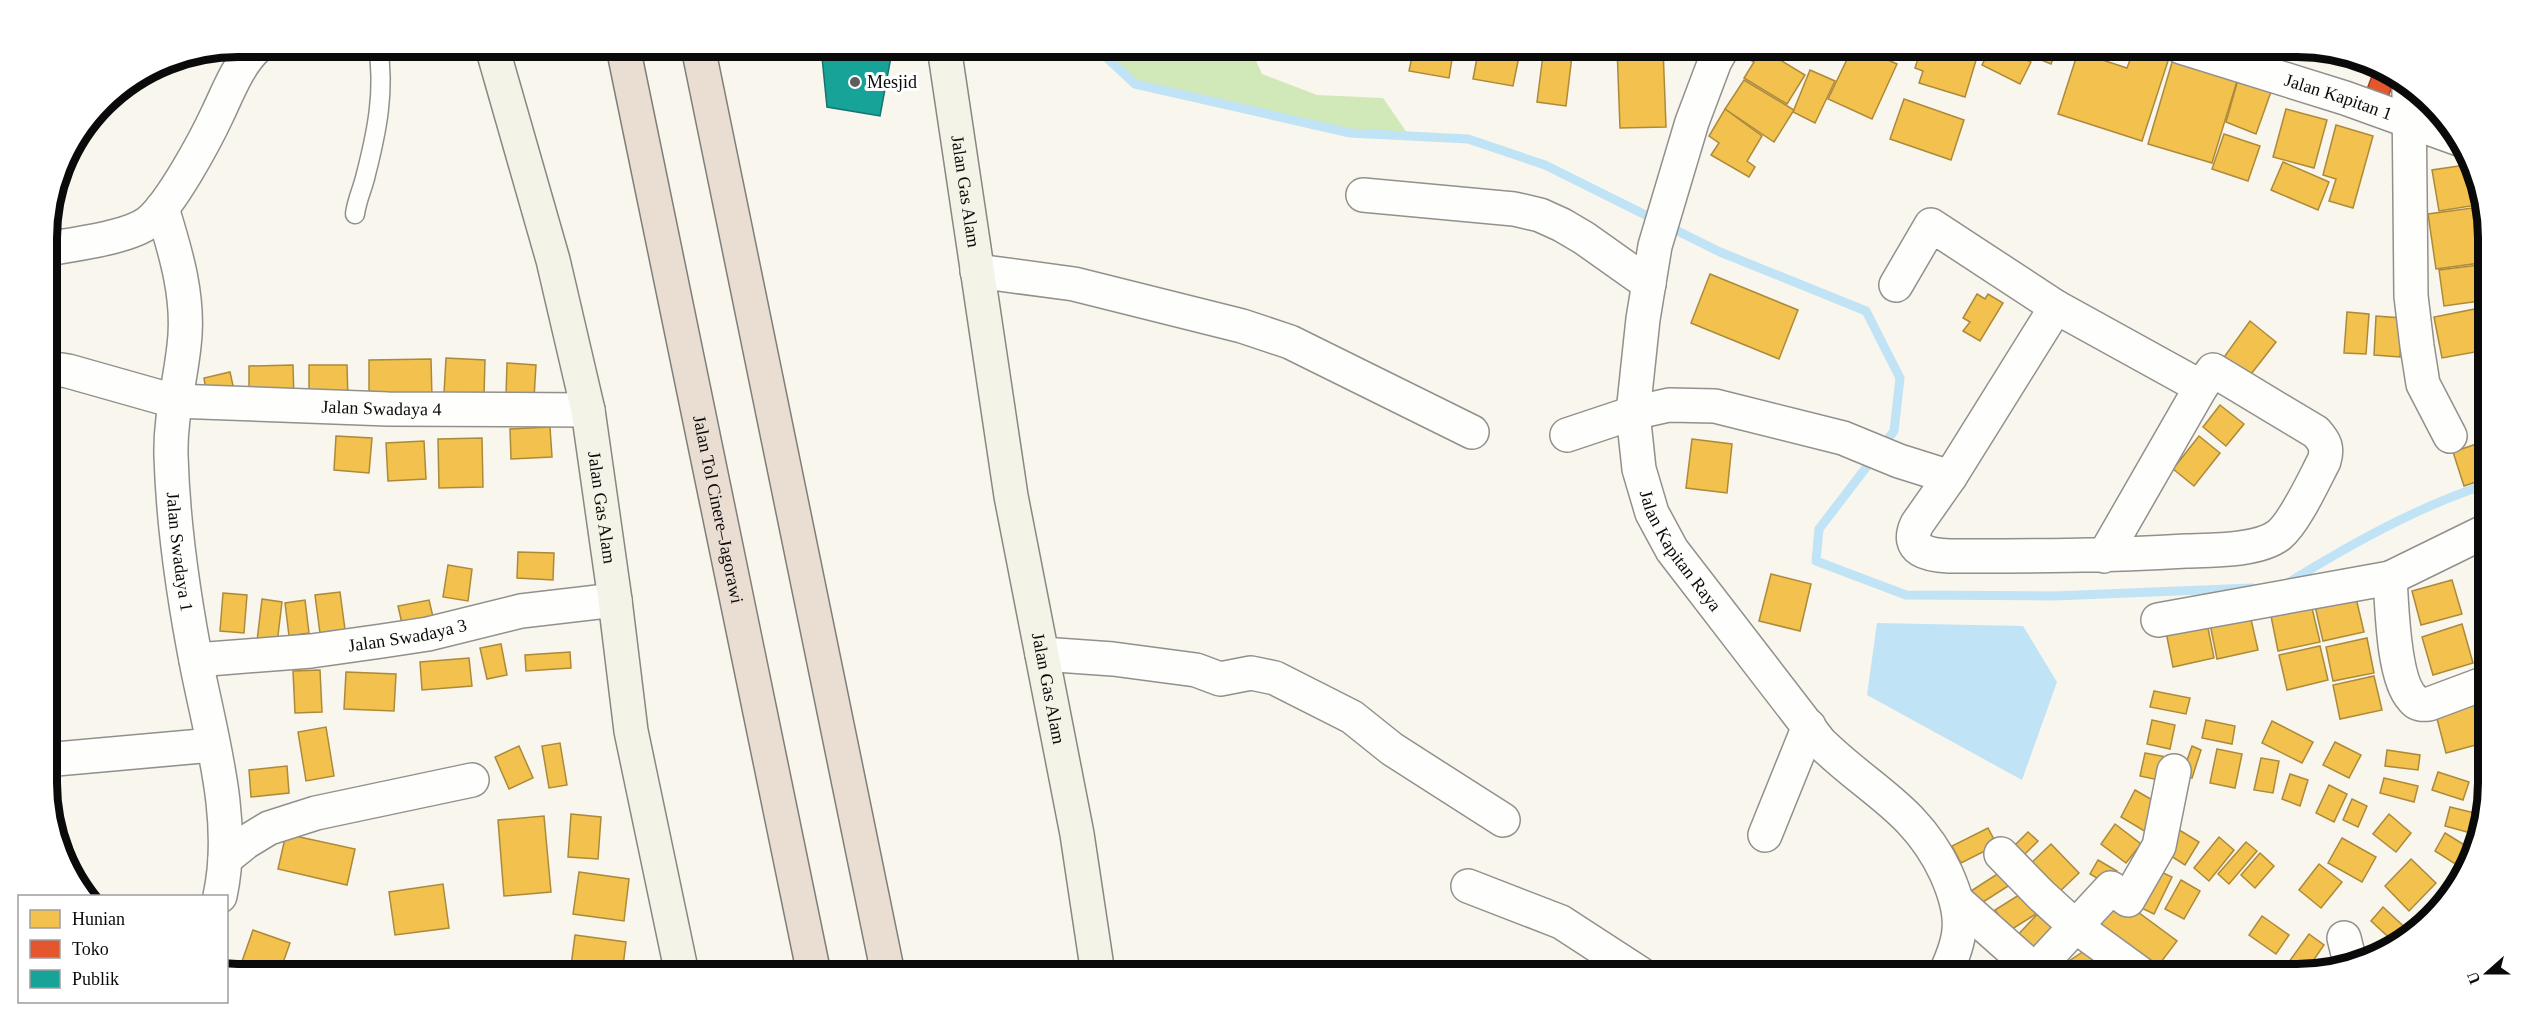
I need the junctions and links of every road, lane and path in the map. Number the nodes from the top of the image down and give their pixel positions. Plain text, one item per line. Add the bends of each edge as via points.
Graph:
1 (243, 57) edge
2 (380, 57) edge
3 (495, 57) edge
4 (625, 57) edge
5 (700, 57) edge
6 (946, 57) edge
7 (1719, 57) edge
8 (2216, 57) edge
9 (2409, 106) edge
10 (2437, 125) edge
11 (1363, 195) dead end
12 (162, 208) junction
13 (355, 214) dead end
14 (57, 247) edge
15 (977, 271) junction
16 (1649, 284) junction
17 (1896, 285) dead end
18 (2056, 307) junction
19 (57, 370) edge
20 (2201, 387) junction
21 (174, 401) junction
22 (588, 410) junction
23 (1633, 414) junction
24 (1472, 432) dead end
25 (1567, 435) dead end
26 (2450, 436) dead end
27 (1950, 477) junction
28 (2478, 535) edge
29 (2104, 556) junction
30 (2390, 578) junction
31 (615, 600) junction
32 (2157, 620) dead end
33 (1042, 654) junction
34 (196, 660) junction
35 (2478, 686) edge
36 (1809, 726) junction
37 (213, 745) junction
38 (57, 759) edge
39 (2174, 771) dead end
40 (472, 780) dead end
41 (1503, 820) dead end
42 (1765, 835) dead end
43 (2001, 854) dead end
44 (225, 858) junction
45 (1468, 886) dead end
46 (220, 895) edge
47 (1957, 901) junction
48 (2075, 926) junction
49 (680, 964) edge
50 (812, 964) edge
51 (886, 964) edge
52 (1096, 964) edge
53 (1626, 964) edge
54 (1949, 964) edge
55 (2028, 964) edge
56 (2044, 964) edge
57 (2127, 964) edge

1 - 12 street via 192,161
2 - 13 lane via 379,124
3 - 22 main road, Jalan Gas Alam via 553,260
4 - 50 highway, Jalan Tol Cinere–Jagorawi
5 - 51 highway
6 - 15 main road, Jalan Gas Alam
7 - 16 street, Jalan Kapitan Raya via 1670,192
8 - 9 street, Jalan Kapitan 1 via 2345,98
9 - 10 street, Jalan Kapitan 1
9 - 26 street via 2411,296 2417,346 2423,384
11 - 16 street via 1514,208 1540,215 1584,238
12 - 14 street via 132,231
12 - 21 street, Jalan Swadaya 1 via 186,311
15 - 24 street via 1074,284 1251,329 1290,342
15 - 33 main road, Jalan Gas Alam via 1011,496
16 - 23 street, Jalan Kapitan Raya
17 - 18 street via 1930,225
18 - 20 street
18 - 27 street
19 - 21 street, Jalan Swadaya 4
20 - 29 street
20 - 29 street via 2213,370 2321,438 2327,452 2324,461 2288,525 2279,535 2228,549
21 - 22 street, Jalan Swadaya 4 via 388,409
21 - 34 street, Jalan Swadaya 1 via 174,518
22 - 31 main road, Jalan Gas Alam
23 - 25 street
23 - 27 street via 1669,405 1715,406 1843,438
23 - 36 street, Jalan Kapitan Raya via 1639,469 1660,532
27 - 29 street via 1913,532 1914,542 1925,552 1949,556
28 - 30 street
30 - 32 street
30 - 35 street via 2398,662 2405,689 2413,700 2429,704
31 - 34 street, Jalan Swadaya 3 via 521,611 382,641
31 - 49 main road, Jalan Gas Alam via 631,731
33 - 41 street via 1197,670 1220,679 1251,673 1275,678 1352,717 1392,749
33 - 52 main road, Jalan Gas Alam via 1077,834
34 - 37 street, Jalan Swadaya 1
36 - 42 street
36 - 47 street, Jalan Kapitan Raya via 1833,755 1886,796 1929,840
37 - 38 street
37 - 44 street, Jalan Swadaya 1 via 226,831
39 - 48 street via 2159,846 2128,900 2111,888
40 - 44 street via 269,828
43 - 48 street
44 - 46 street, Jalan Swadaya 1
45 - 53 street via 1561,922
47 - 54 street, Jalan Kapitan Raya via 1959,932
47 - 55 street
48 - 56 street
48 - 57 street

